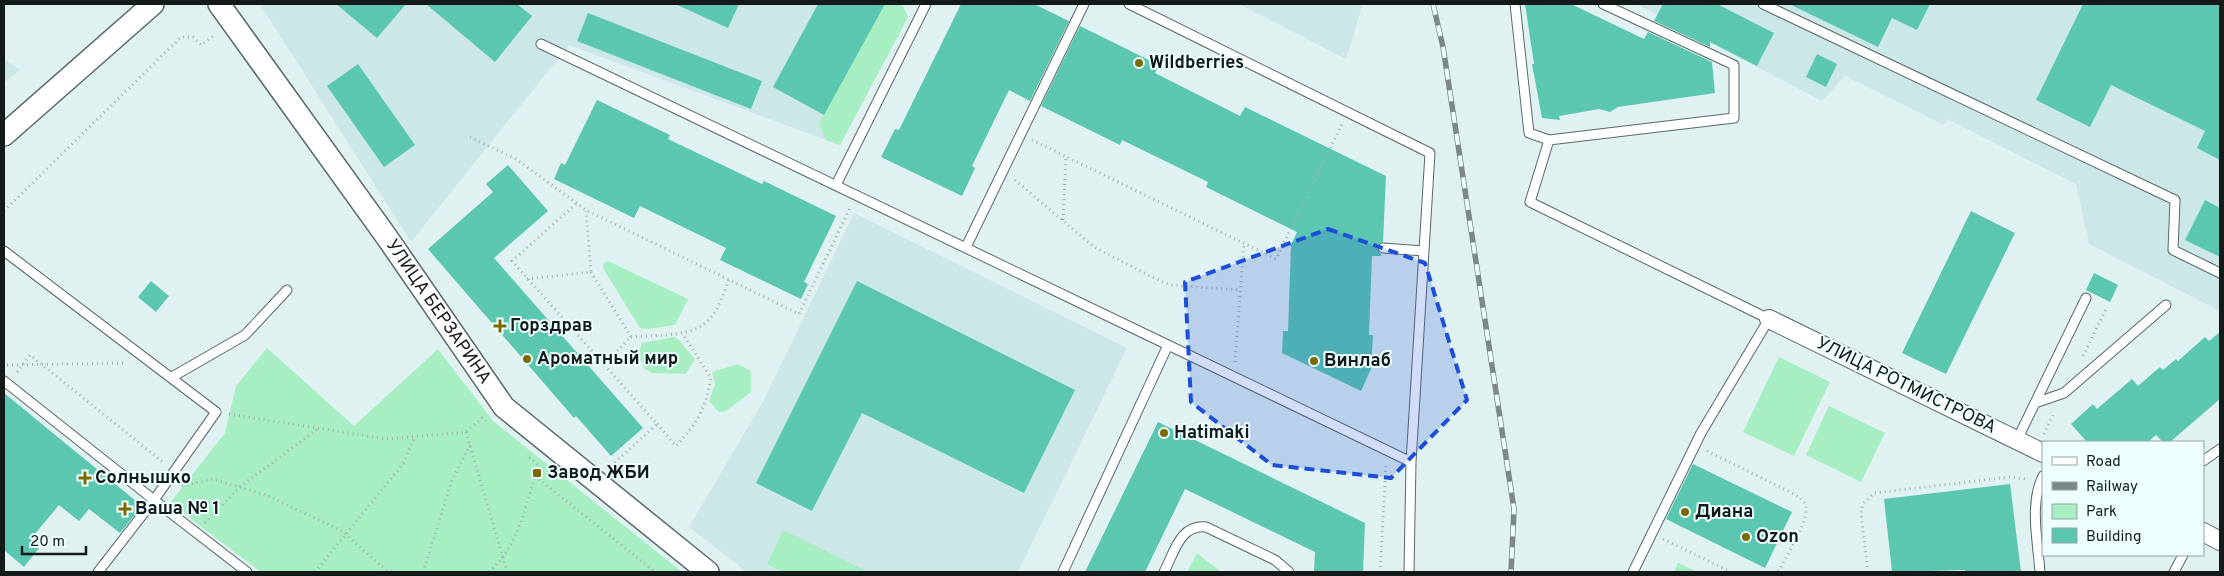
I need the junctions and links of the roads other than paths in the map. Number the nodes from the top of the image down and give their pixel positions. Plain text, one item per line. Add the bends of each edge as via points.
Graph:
1 (153, 4) edge
2 (219, 4) edge
3 (926, 4) edge
4 (1084, 4) edge
5 (1129, 4) edge
6 (1516, 4) edge
7 (1603, 4) edge
8 (1763, 4) edge
9 (542, 44) dead end
10 (4, 136) edge
11 (1549, 140) junction
12 (836, 185) junction
13 (966, 247) junction
14 (1383, 248) dead end
15 (4, 251) edge
16 (1424, 251) junction
17 (2220, 273) edge
18 (287, 290) dead end
19 (2086, 298) dead end
20 (2166, 305) dead end
21 (1769, 319) junction
22 (1168, 345) junction
23 (172, 377) junction
24 (6, 382) edge
25 (2036, 403) junction
26 (2017, 440) junction
27 (2220, 449) edge
28 (2042, 452) edge
29 (2204, 461) edge
30 (1411, 462) junction
31 (2041, 479) edge
32 (154, 500) junction
33 (2182, 556) edge
34 (98, 572) edge
35 (247, 572) edge
36 (708, 572) edge
37 (1063, 572) edge
38 (1164, 572) edge
39 (1289, 572) edge
40 (1409, 572) edge
41 (1633, 572) edge
42 (2040, 572) edge
43 (2174, 572) edge

1 - 10 street
2 - 36 street, УЛИЦА БЕРЗАРИНА via 504,407
3 - 12 lane
4 - 13 lane
5 - 16 lane via 1430,153
6 - 11 lane via 1529,133
7 - 11 lane via 1734,65 1734,118
8 - 17 lane via 2175,200 2173,250
9 - 12 lane
11 - 21 lane via 1530,202
12 - 13 lane
13 - 22 lane
14 - 16 lane
15 - 23 lane
16 - 30 lane
18 - 23 lane via 244,335
19 - 25 lane
20 - 25 lane via 2064,393
21 - 26 street, УЛИЦА РОТМИСТРОВА
21 - 41 lane via 1695,445
22 - 30 lane
22 - 37 lane
23 - 32 lane via 216,412
24 - 32 lane
25 - 26 lane
26 - 28 street, УЛИЦА РОТМИСТРОВА
27 - 29 lane
30 - 40 lane
31 - 42 lane via 2036,510
32 - 34 lane
32 - 35 lane
33 - 43 lane
38 - 39 lane via 1182,536 1197,525 1206,526 1275,560

